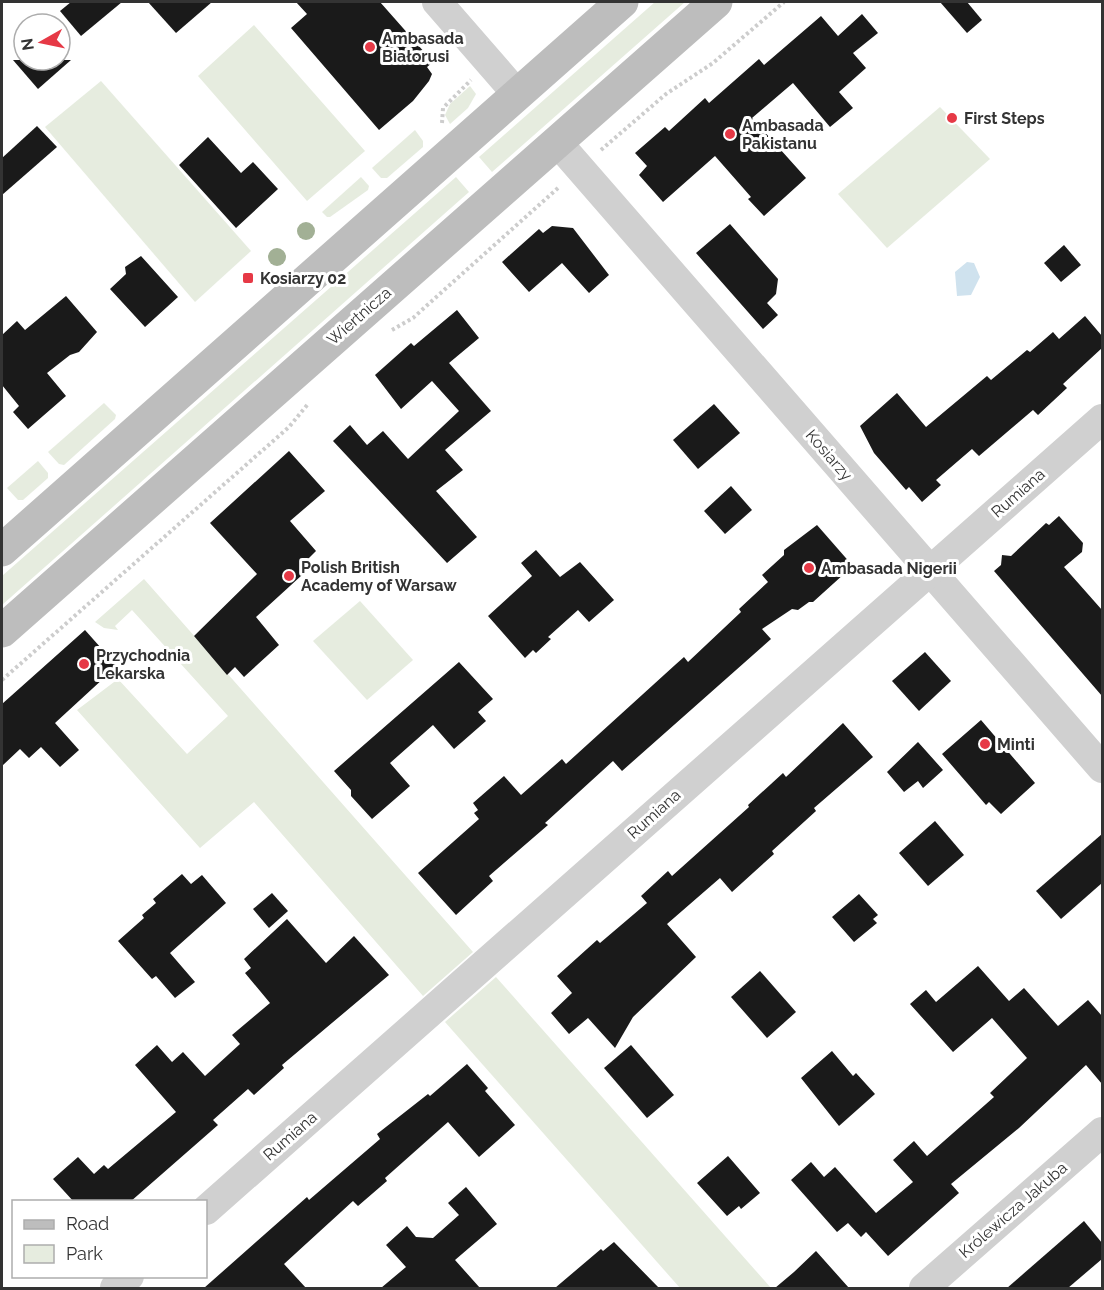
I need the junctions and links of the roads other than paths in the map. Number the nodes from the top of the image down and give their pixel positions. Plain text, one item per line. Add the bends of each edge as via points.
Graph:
1 (437, 2) edge
2 (621, 2) edge
3 (717, 2) edge
4 (517, 94) junction
5 (557, 142) junction
6 (1102, 419) edge
7 (2, 550) edge
8 (930, 571) junction
9 (2, 631) edge
10 (1102, 768) edge
11 (1102, 1132) edge
12 (207, 1209) edge
13 (127, 1278) edge
14 (115, 1288) edge
15 (924, 1288) edge

1 - 4 street
2 - 4 main road
3 - 5 main road, Wiertnicza
4 - 7 main road
5 - 8 street, Kosiarzy
5 - 9 main road, Wiertnicza
6 - 8 street, Rumiana
8 - 10 street, Kosiarzy
8 - 12 street, Rumiana
11 - 15 street, Królewicza Jakuba
13 - 14 street

